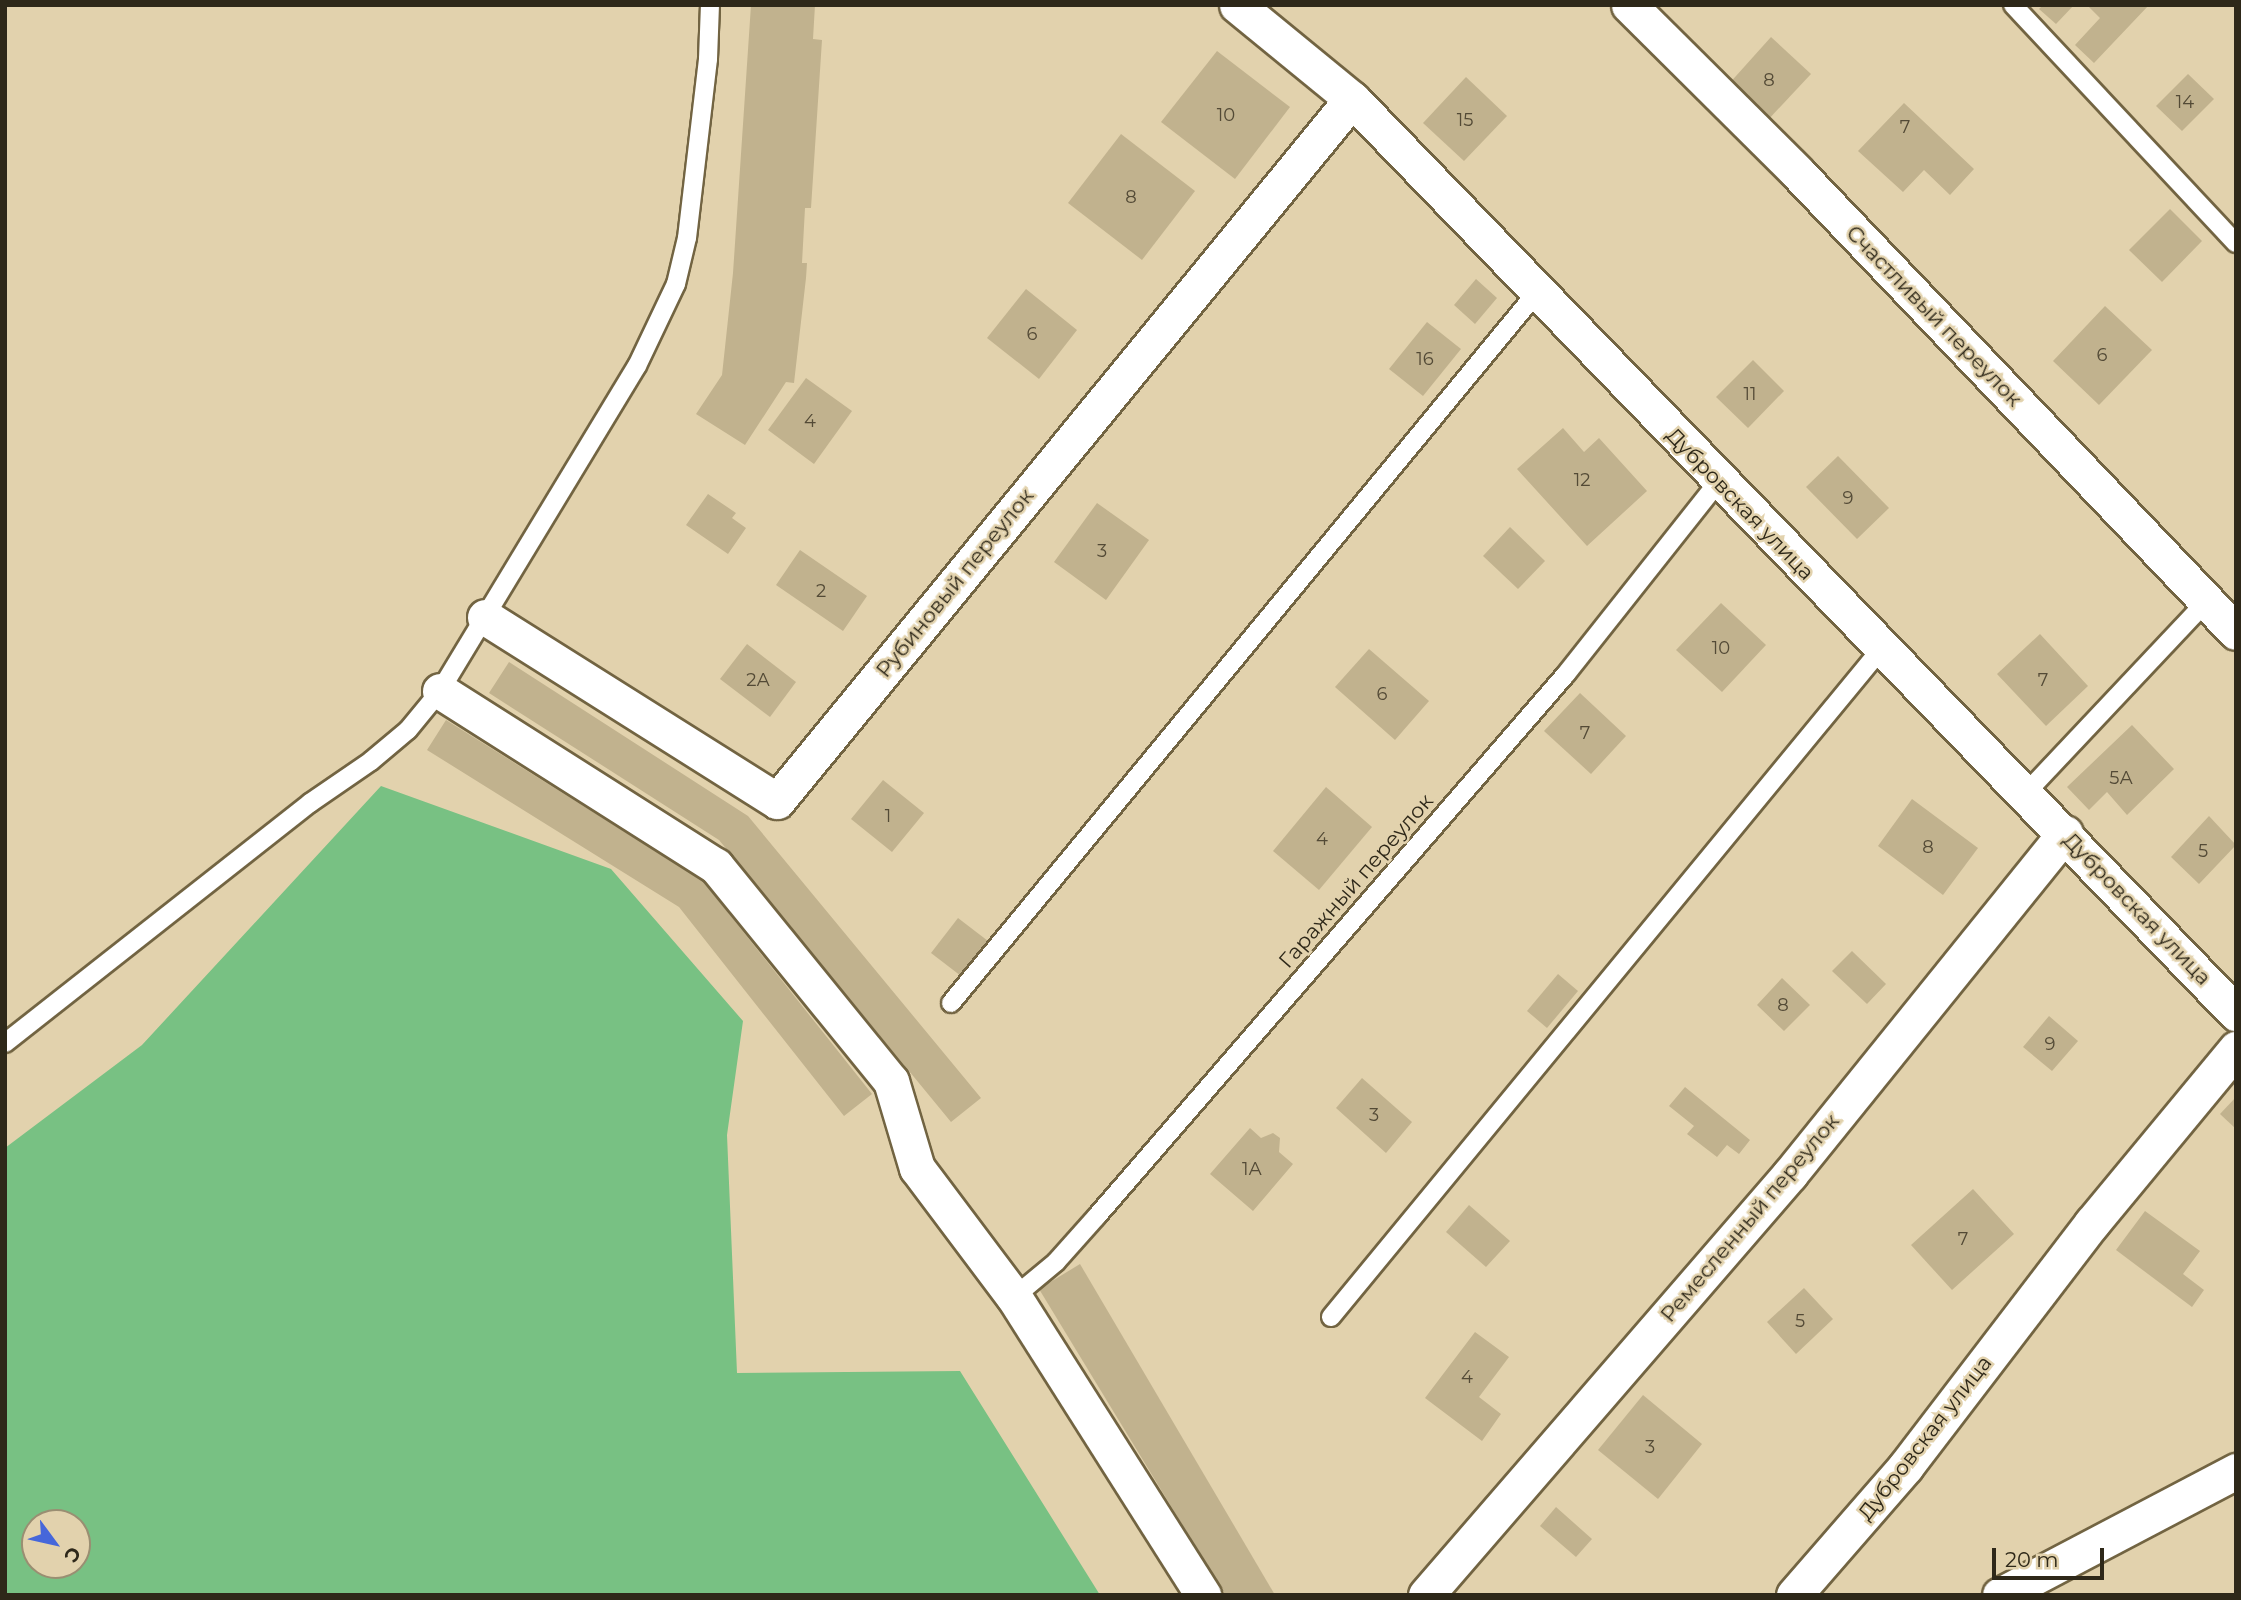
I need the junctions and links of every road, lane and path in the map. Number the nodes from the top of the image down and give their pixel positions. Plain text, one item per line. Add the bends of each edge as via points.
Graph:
1 (710, 5) edge
2 (1237, 5) edge
3 (1629, 5) edge
4 (2013, 5) edge
5 (1353, 99) junction
6 (2236, 243) edge
7 (1537, 292) junction
8 (1718, 482) junction
9 (2206, 602) junction
10 (485, 617) junction
11 (2236, 632) edge
12 (1881, 649) junction
13 (440, 691) junction
14 (2023, 796) junction
15 (2065, 833) junction
16 (951, 1003) dead end
17 (2236, 1013) edge
18 (5, 1043) edge
19 (2236, 1049) edge
20 (1014, 1297) junction
21 (1331, 1317) dead end
22 (2236, 1471) edge
23 (1203, 1595) edge
24 (1426, 1595) edge
25 (1794, 1595) edge
26 (2000, 1595) edge

1 - 10 lane via 688,238 676,284 636,366
2 - 5 street, Дубровская улица
3 - 9 street, Счастливый переулок via 1796,172
4 - 6 lane
5 - 7 street, Дубровская улица
5 - 10 street, Рубиновый переулок via 776,801
7 - 8 street, Дубровская улица
7 - 16 lane
8 - 12 street, Дубровская улица
8 - 20 lane, Гаражный переулок via 1494,757 1097,1216 1056,1262
9 - 11 street, Счастливый переулок
9 - 14 lane
10 - 13 lane
12 - 14 street, Дубровская улица
12 - 21 lane
13 - 18 lane via 408,730 371,761 310,803
13 - 20 street via 716,866 891,1081 917,1168
14 - 15 street, Дубровская улица
15 - 17 street, Дубровская улица
15 - 24 street, Ремесленный переулок via 1790,1174
19 - 25 street, Дубровская улица via 2092,1223 1906,1466
20 - 23 street
22 - 26 street

